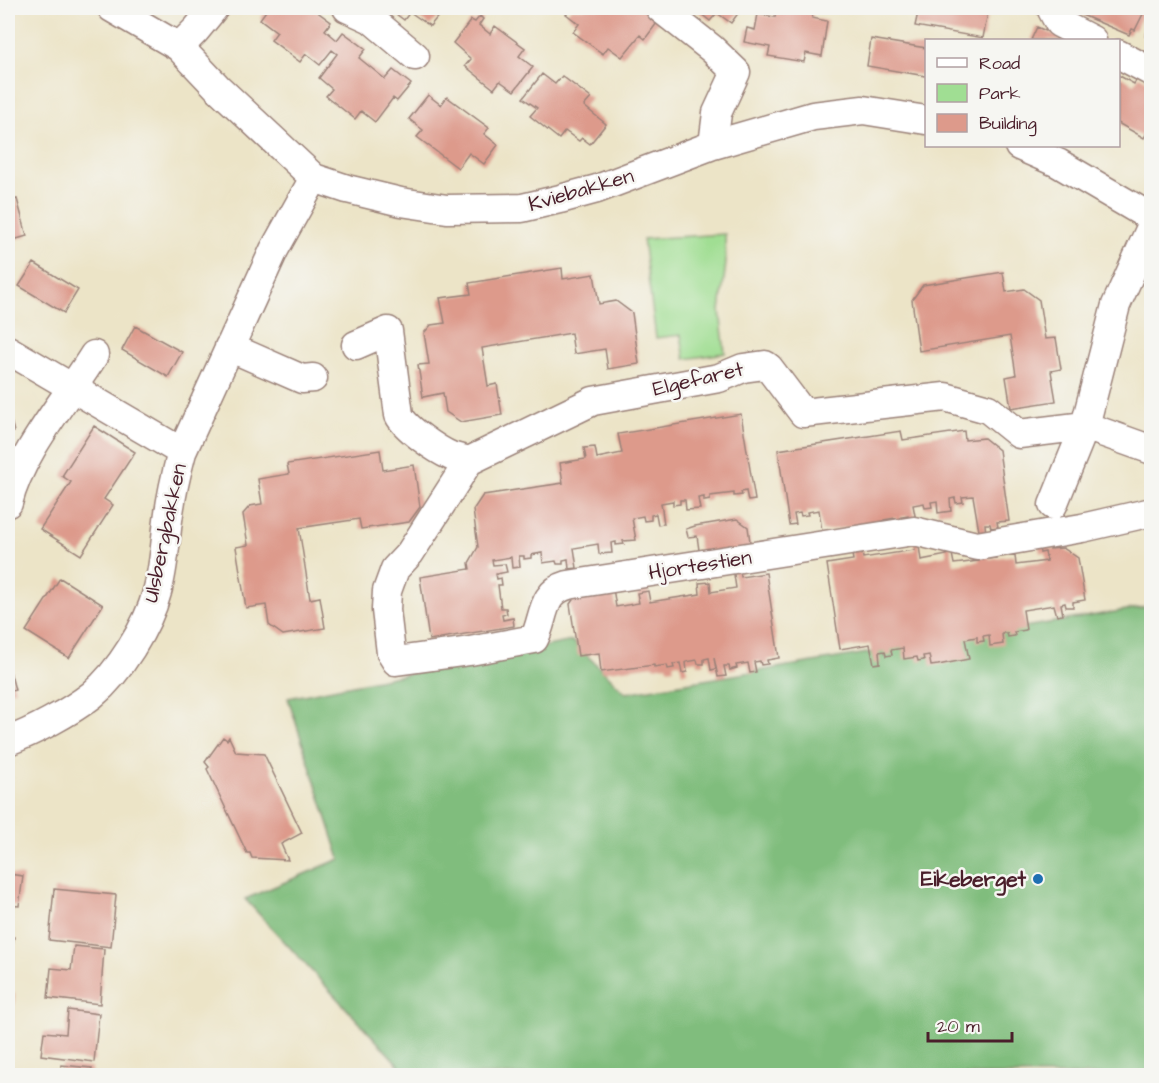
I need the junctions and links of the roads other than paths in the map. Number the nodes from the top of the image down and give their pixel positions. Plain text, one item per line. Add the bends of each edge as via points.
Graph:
1 (112, 8) edge
2 (214, 8) edge
3 (347, 8) edge
4 (660, 8) edge
5 (1053, 8) edge
6 (1090, 39) edge
7 (179, 47) junction
8 (1120, 55) edge
9 (415, 56) dead end
10 (1152, 72) edge
11 (925, 120) edge
12 (713, 145) junction
13 (1024, 147) edge
14 (1063, 154) edge
15 (314, 178) junction
16 (1152, 218) edge
17 (1152, 225) edge
18 (356, 345) dead end
19 (229, 347) junction
20 (8, 350) edge
21 (94, 355) dead end
22 (313, 378) dead end
23 (72, 390) junction
24 (1085, 426) junction
25 (1152, 450) edge
26 (182, 452) junction
27 (470, 461) junction
28 (8, 503) edge
29 (1053, 505) dead end
30 (1152, 512) edge
31 (8, 741) edge

1 - 7 street, Kviebakken
2 - 7 street
3 - 9 street via 370,19
4 - 12 street via 736,72 717,113
5 - 6 street via 1059,23
7 - 15 street, Kviebakken
8 - 10 street
11 - 12 street, Kviebakken via 863,111 838,113 779,124
12 - 15 street, Kviebakken via 597,189 522,208 447,209 401,202
13 - 14 street
14 - 16 street
15 - 19 street, Ulsbergbakken via 274,250
17 - 24 street via 1116,305
18 - 27 street via 388,331 401,420 450,456
19 - 22 street via 302,379
19 - 26 street, Ulsbergbakken
20 - 23 street
21 - 23 street
23 - 26 street
23 - 28 street via 28,454
24 - 25 street, Elgefaret
24 - 27 street, Elgefaret via 1019,434 988,409 945,397 803,413 765,365 743,368 719,378 593,401
24 - 29 street
26 - 31 street, Ulsbergbakken via 157,593 140,635 92,695 29,734
27 - 30 street, Hjortestien via 410,553 395,569 387,591 391,653 398,662 534,639 548,599 557,588 568,585 914,531 977,546

